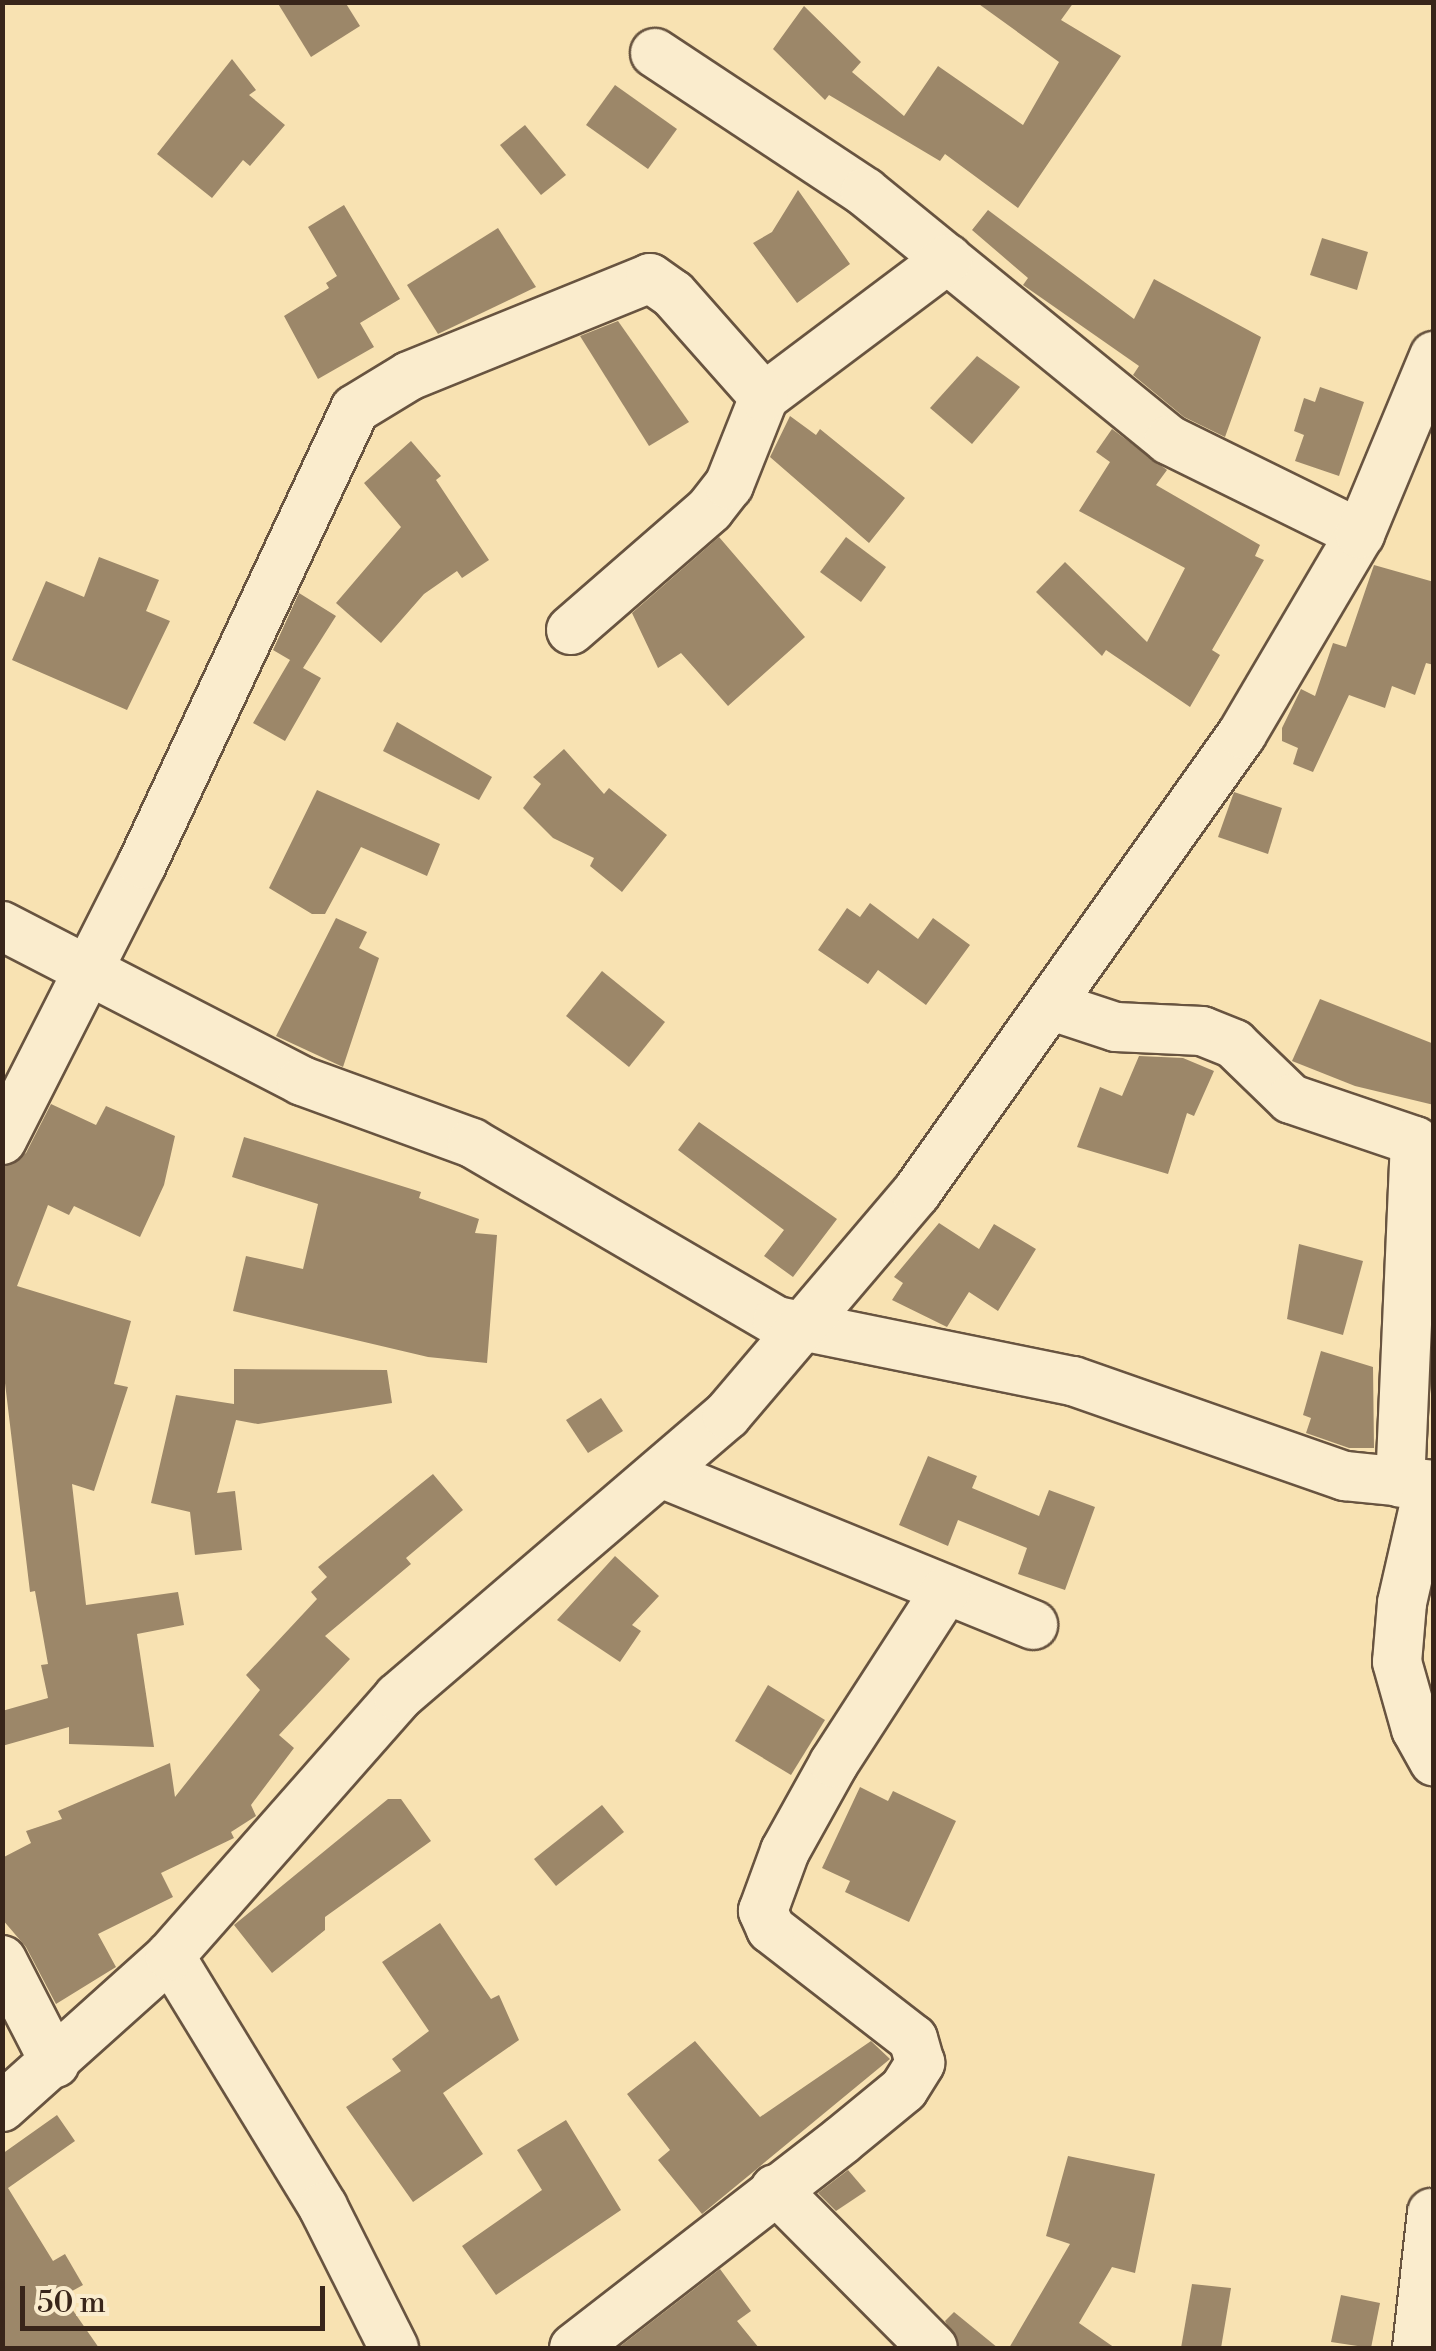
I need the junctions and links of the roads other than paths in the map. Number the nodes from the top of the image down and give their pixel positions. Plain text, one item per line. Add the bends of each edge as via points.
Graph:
1 (655, 53) dead end
2 (948, 259) junction
3 (1434, 356) edge
4 (764, 397) junction
5 (1360, 534) junction
6 (570, 630) dead end
7 (2, 926) edge
8 (88, 972) junction
9 (1052, 1006) junction
10 (2, 1140) edge
11 (806, 1328) junction
12 (661, 1472) junction
13 (1421, 1484) edge
14 (946, 1590) junction
15 (1033, 1625) dead end
16 (1434, 1761) edge
17 (170, 1956) junction
18 (2, 1960) edge
19 (55, 2063) junction
20 (2, 2107) edge
21 (775, 2189) junction
22 (1432, 2213) edge
23 (394, 2348) edge
24 (574, 2348) edge
25 (933, 2348) edge
26 (1418, 2348) edge

1 - 2 street via 866,192
2 - 4 street
2 - 5 street via 1169,440
3 - 5 street
4 - 6 street via 729,485 710,509
4 - 8 street via 674,294 650,278 409,376 364,401 340,432
5 - 9 street via 1242,734
7 - 8 street
8 - 10 street
8 - 11 street via 302,1081 472,1143 698,1278 777,1321
9 - 11 street via 916,1193
9 - 13 street via 1116,1027 1202,1031 1234,1044 1291,1099 1416,1141
11 - 12 street via 727,1415
11 - 13 street via 1072,1381 1344,1476
12 - 14 street
12 - 17 street via 398,1697
13 - 16 street via 1397,1662 1416,1729
14 - 15 street
14 - 21 street via 834,1763 785,1851 763,1911 771,1929 914,2039 920,2063 904,2089
17 - 19 street
17 - 23 street via 323,2208
18 - 19 street
19 - 20 street
21 - 24 street
21 - 25 street
22 - 26 street

